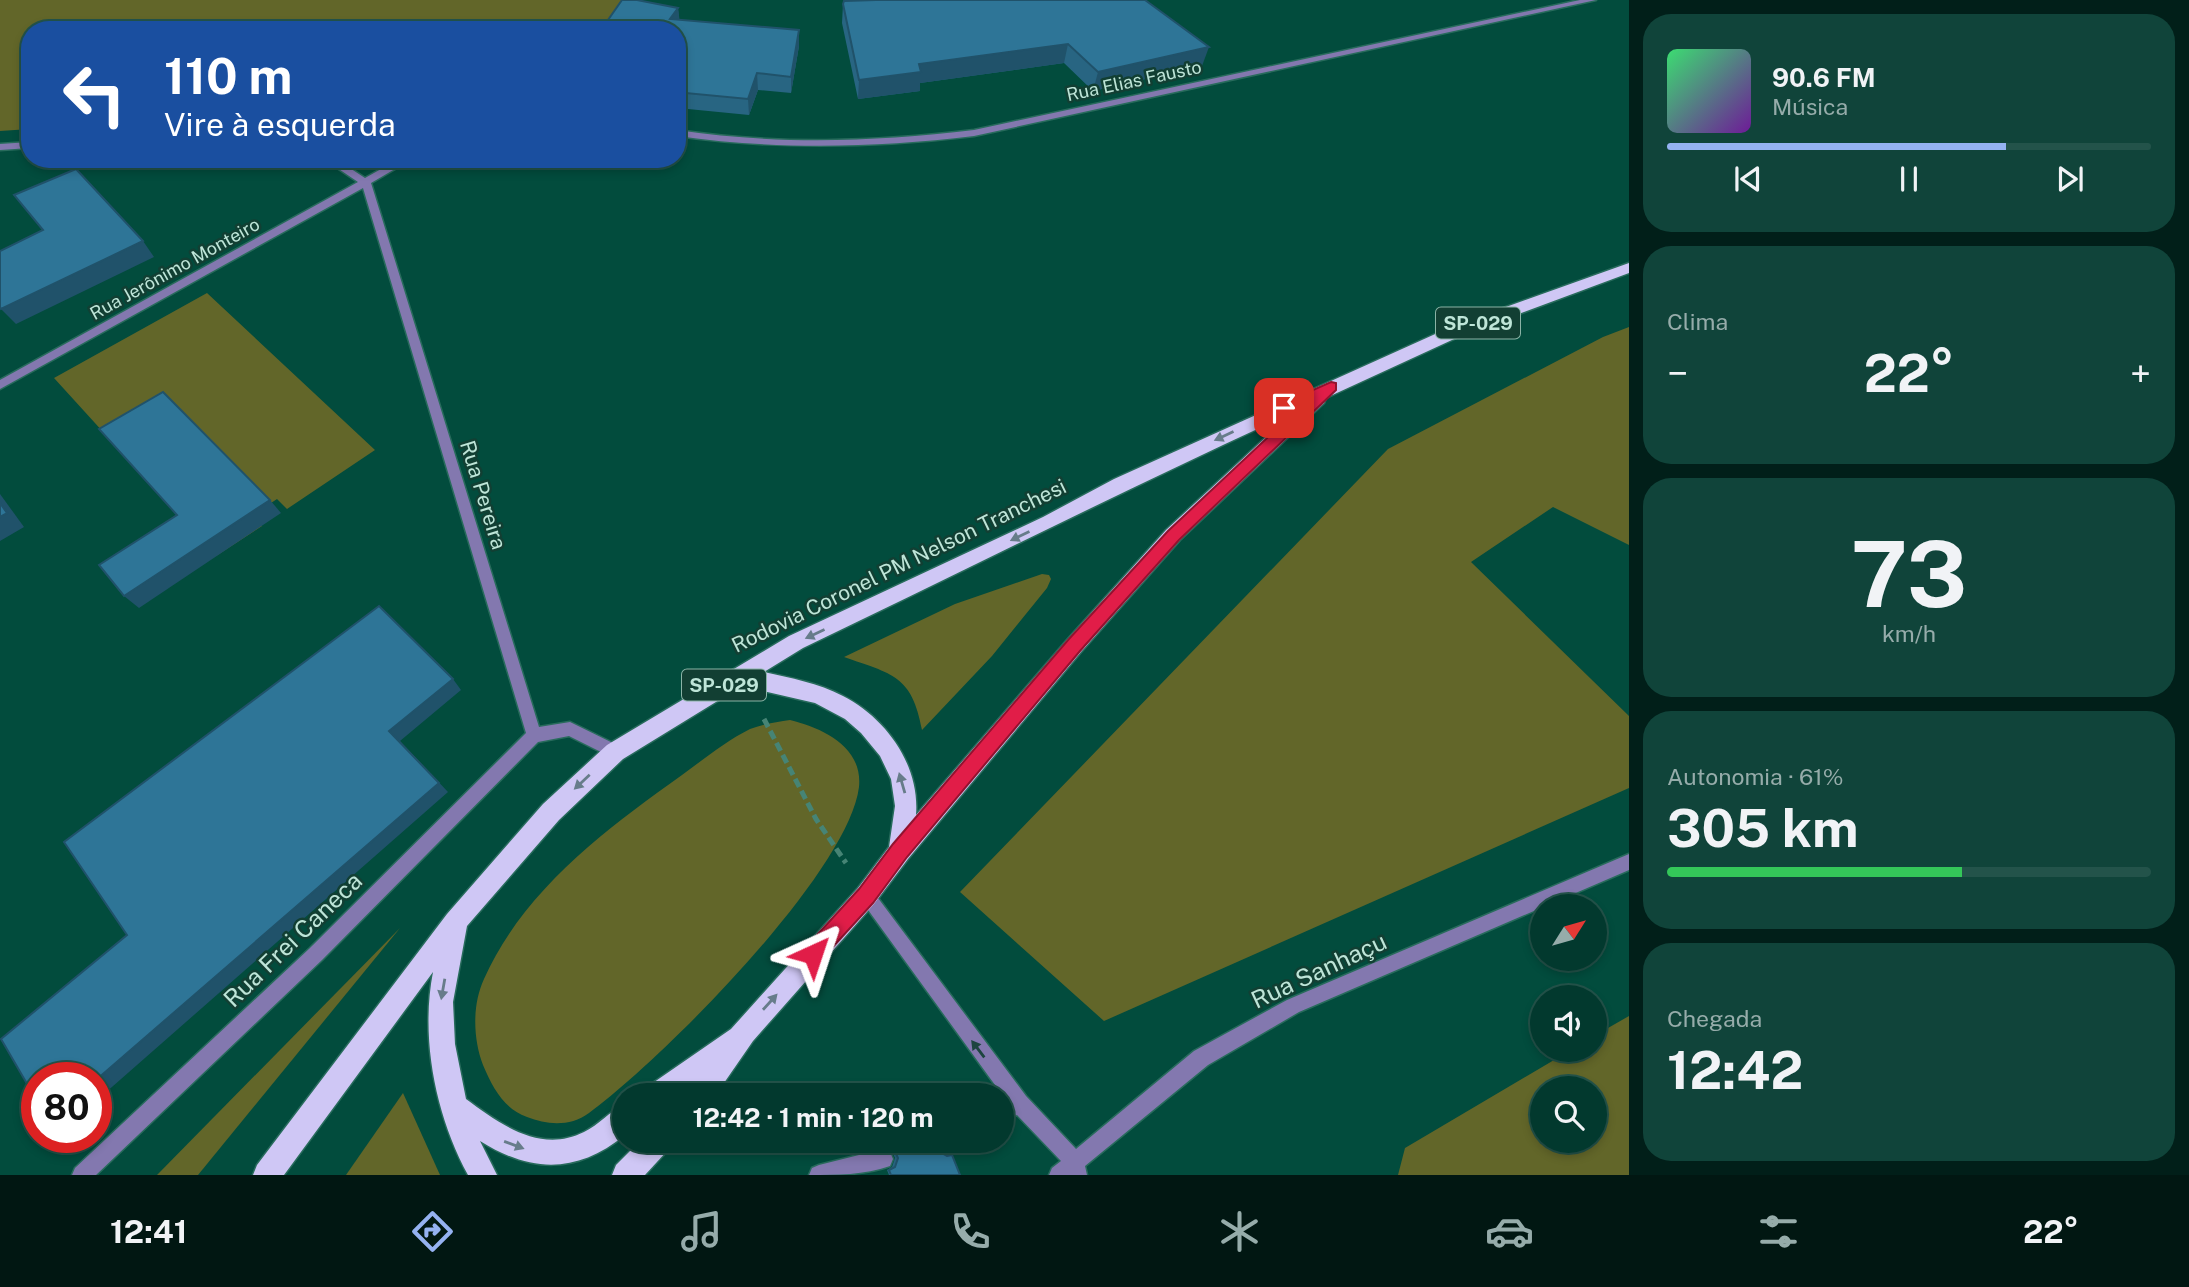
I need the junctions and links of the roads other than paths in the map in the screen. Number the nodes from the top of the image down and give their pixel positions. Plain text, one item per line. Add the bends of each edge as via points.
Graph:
1 (1592, 0) edge
2 (686, 134) edge
3 (21, 146) edge
4 (0, 147) edge
5 (343, 168) edge
6 (393, 168) edge
7 (367, 184) junction
8 (1629, 268) edge
9 (0, 385) edge
10 (1331, 387) junction
11 (738, 676) junction
12 (534, 735) junction
13 (615, 752) junction
14 (900, 851) junction
15 (1629, 862) edge
16 (866, 896) junction
17 (455, 922) junction
18 (744, 1032) junction
19 (674, 1083) edge
20 (708, 1083) edge
21 (995, 1083) edge
22 (457, 1108) junction
23 (1014, 1110) edge
24 (612, 1128) edge
25 (647, 1153) edge
26 (883, 1159) edge
27 (1076, 1169) edge
28 (82, 1175) edge
29 (267, 1175) edge
30 (483, 1175) edge
31 (626, 1175) edge
32 (819, 1175) edge
33 (1059, 1175) edge

1 - 2 street, Rua Elias Fausto via 974,133 896,143 829,145 779,145
3 - 4 street
5 - 7 street
6 - 7 street
7 - 9 street, Rua Jerônimo Monteiro
7 - 12 street, Rua Pereira
8 - 10 highway, Rodovia Coronel PM Nelson Tranchesi / SP-029 via 1459,330
10 -> 11 highway, Rodovia Coronel PM Nelson Tranchesi / SP-029 via 1120,484 796,642
10 - 14 highway, Rodovia Coronel PM Nelson Tranchesi / SP-029 via 1173,535
11 - 13 highway, Rodovia Coronel PM Nelson Tranchesi / SP-029
14 -> 11 highway, SP-029 via 906,793 895,758 870,727 843,704
12 - 13 street via 570,729
12 - 28 street, Rua Frei Caneca via 316,954
13 -> 17 highway, Rodovia Coronel PM Nelson Tranchesi / SP-029 via 551,811
14 - 16 highway, Rodovia Coronel PM Nelson Tranchesi / SP-029
15 - 27 street, Rua Sanhaçu via 1293,1006 1202,1058
18 -> 16 highway, Rodovia Coronel PM Nelson Tranchesi / SP-029
21 -> 16 street
17 -> 22 highway via 441,1002 447,1073
17 - 29 highway, Rodovia Coronel PM Nelson Tranchesi / SP-029
18 - 19 highway, SP-029
18 - 20 highway, Rodovia Coronel PM Nelson Tranchesi / SP-029
22 -> 24 highway via 516,1148 553,1152 587,1146
22 - 30 highway
23 - 27 street
25 - 31 highway
26 - 32 street
27 - 33 street, Rua Sanhaçu

